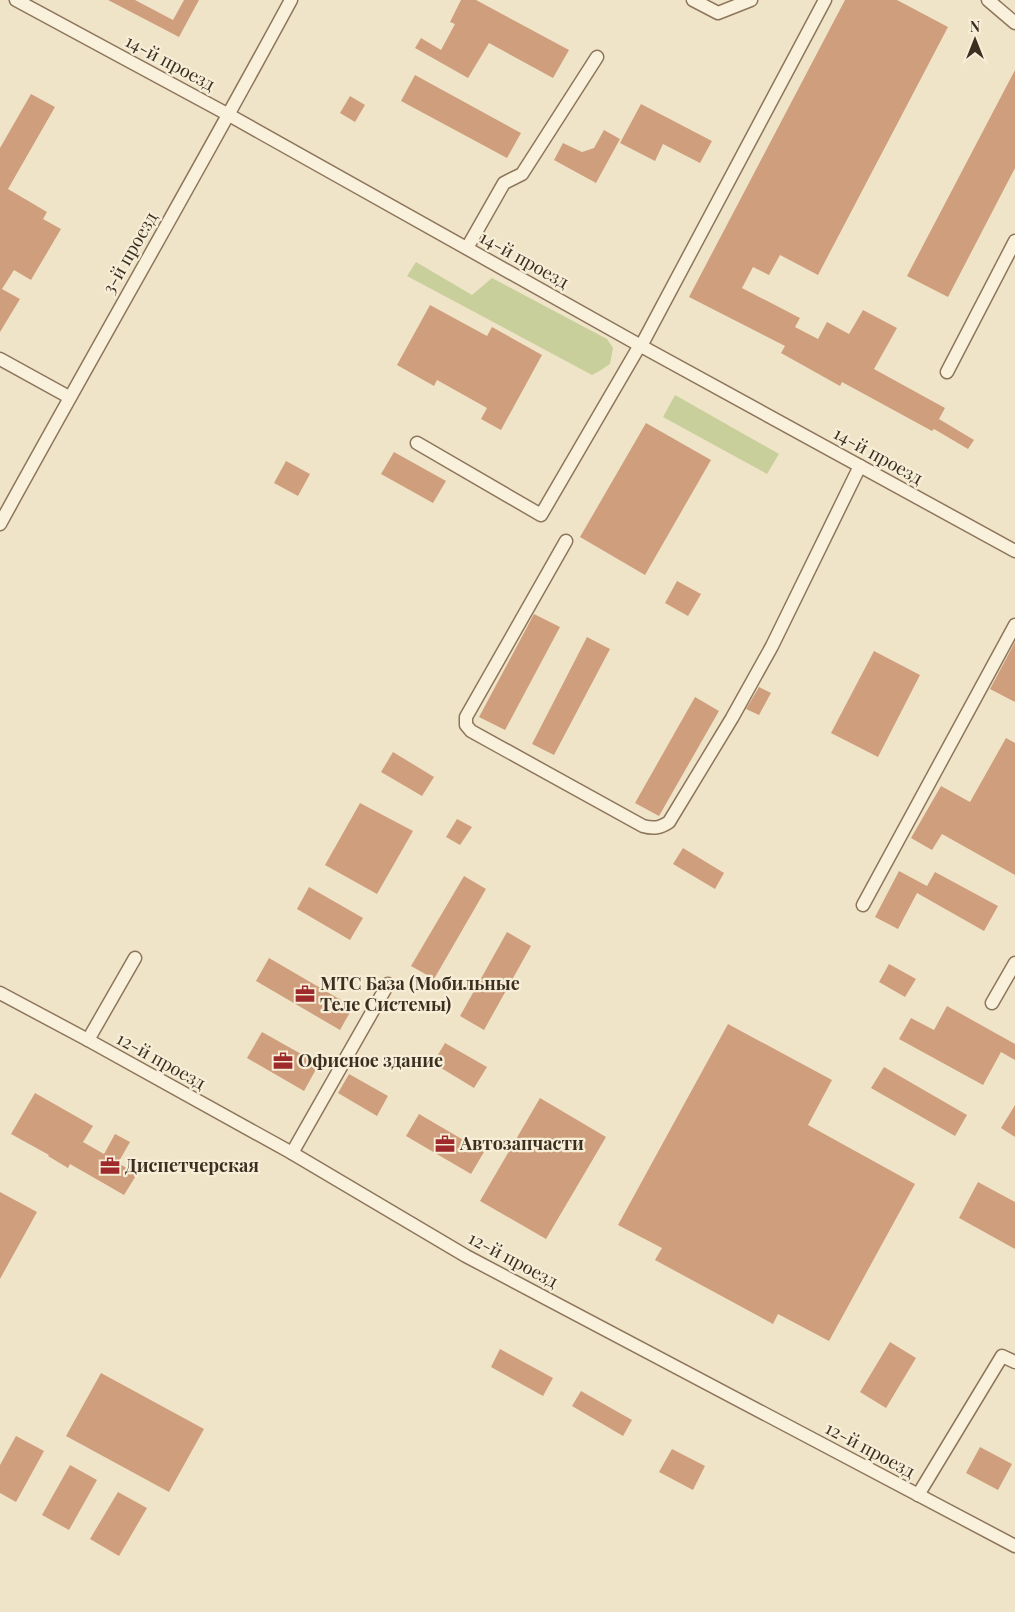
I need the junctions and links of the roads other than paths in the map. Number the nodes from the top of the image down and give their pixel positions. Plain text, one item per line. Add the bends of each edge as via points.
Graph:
1 (16, 0) edge
2 (292, 0) edge
3 (693, 0) edge
4 (751, 0) edge
5 (825, 0) edge
6 (988, 0) edge
7 (1015, 22) edge
8 (597, 56) dead end
9 (229, 115) junction
10 (1015, 241) edge
11 (467, 248) junction
12 (640, 345) junction
13 (0, 359) edge
14 (947, 372) dead end
15 (69, 397) junction
16 (417, 444) dead end
17 (860, 466) junction
18 (0, 524) edge
19 (566, 541) dead end
20 (1015, 551) edge
21 (1015, 625) edge
22 (863, 905) dead end
23 (135, 958) dead end
24 (1015, 963) edge
25 (388, 984) dead end
26 (0, 993) edge
27 (992, 1003) dead end
28 (88, 1040) junction
29 (292, 1154) junction
30 (1015, 1362) edge
31 (918, 1495) junction
32 (1015, 1546) edge

1 - 9 street, 14-й проезд
2 - 9 street, 3-й проезд
3 - 4 street via 718,13
5 - 12 street
6 - 7 street
8 - 11 street via 522,174 504,183
9 - 11 street, 14-й проезд
9 - 15 street, 3-й проезд
10 - 14 street
11 - 12 street, 14-й проезд
12 - 16 street via 541,515
12 - 17 street, 14-й проезд
13 - 15 street
15 - 18 street, 3-й проезд
17 - 19 street via 772,646 669,822 660,827 643,826 471,731 466,725 466,717
17 - 20 street, 14-й проезд
21 - 22 street
23 - 28 street
24 - 27 street
25 - 29 street
26 - 28 street, 12-й проезд
28 - 29 street, 12-й проезд
29 - 31 street, 12-й проезд via 466,1256
30 - 31 street via 1002,1356
31 - 32 street, 12-й проезд

